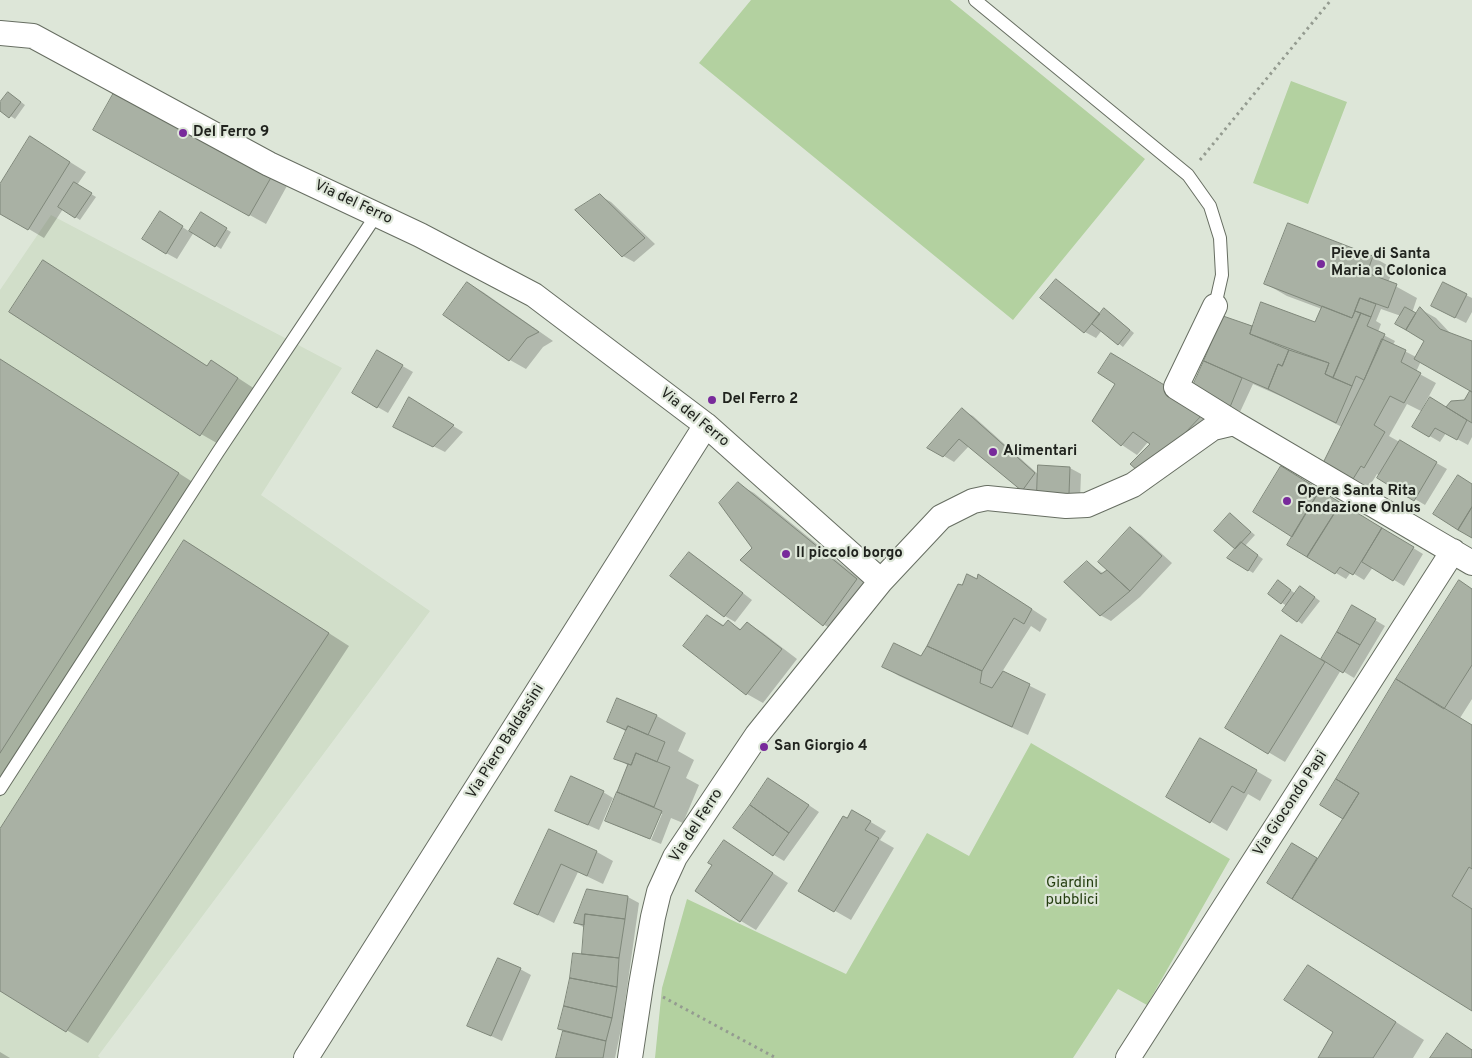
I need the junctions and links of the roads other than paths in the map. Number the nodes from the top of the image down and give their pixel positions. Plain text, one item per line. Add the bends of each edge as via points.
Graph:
1 (975, 0) edge
2 (0, 33) edge
3 (377, 214) junction
4 (1215, 306) joint
5 (1234, 423) junction
6 (706, 425) junction
7 (1463, 557) edge
8 (881, 581) junction
9 (0, 789) edge
10 (306, 1058) edge
11 (630, 1058) edge
12 (1128, 1058) edge

1 - 4 lane via 1188,175 1210,206 1220,238 1222,275
2 - 3 street, Via del Ferro via 33,36 269,164
3 - 6 street, Via del Ferro via 534,295
3 - 9 lane
4 - 5 street via 1176,387
5 - 7 street
5 - 8 street via 1213,428 1133,485 1087,505 987,498 973,500 941,517
6 - 8 street, Via del Ferro
6 - 10 street, Via Piero Baldassini
7 - 12 street, Via Giocondo Papi
8 - 11 street, Via del Ferro via 757,735 675,857 659,892 653,917

